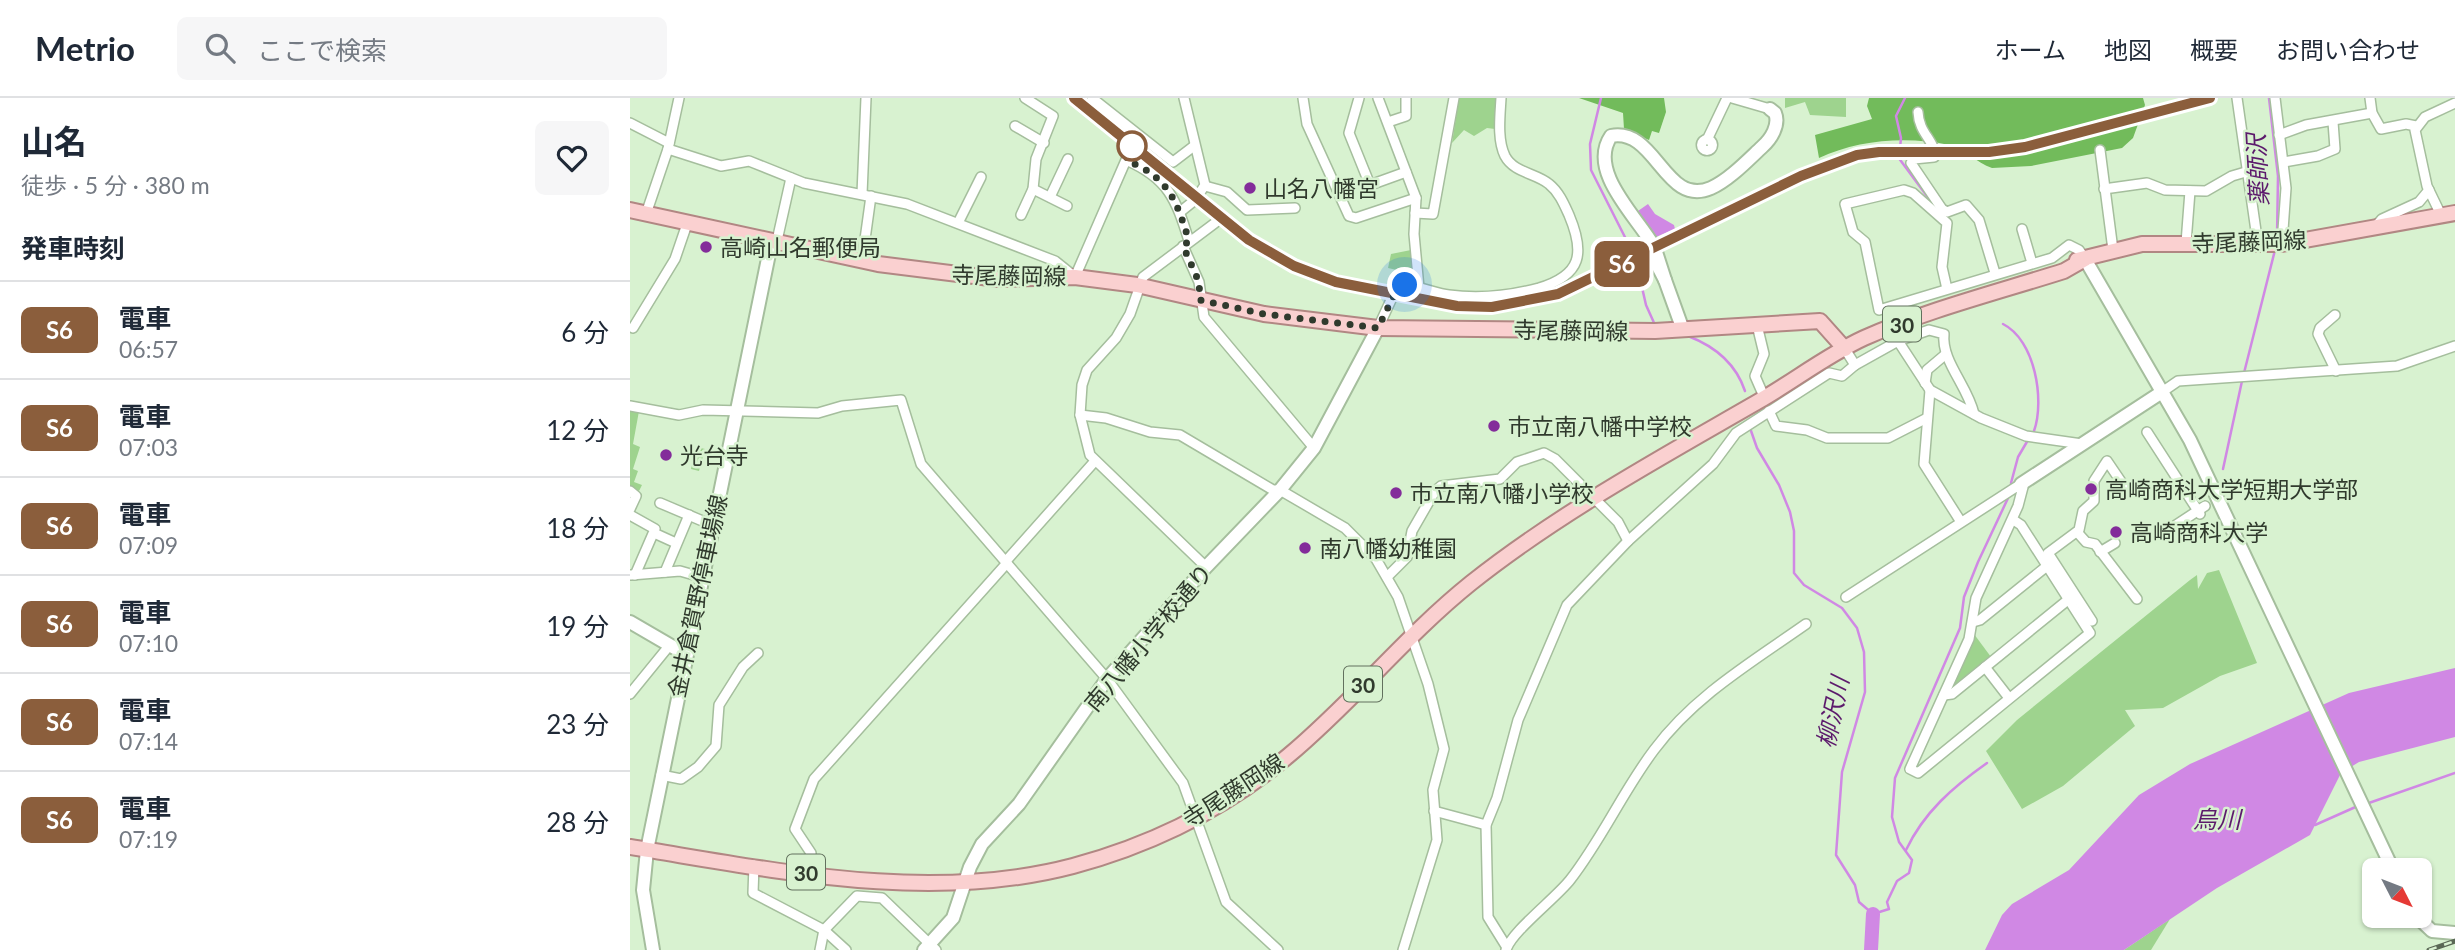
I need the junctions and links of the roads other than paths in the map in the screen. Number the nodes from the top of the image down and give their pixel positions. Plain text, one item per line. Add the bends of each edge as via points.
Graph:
1 (679, 98) edge
2 (866, 98) edge
3 (1025, 98) edge
4 (1093, 98) edge
5 (1184, 98) edge
6 (1303, 98) edge
7 (1359, 98) edge
8 (1378, 98) edge
9 (1406, 98) edge
10 (1453, 98) edge
11 (1501, 98) edge
12 (1730, 98) edge
13 (2237, 98) edge
14 (2275, 98) edge
15 (2370, 98) edge
16 (2455, 103) edge
17 (1770, 109) joint
18 (1918, 112) dead end
19 (2372, 113) junction
20 (1388, 122) junction
21 (2333, 122) junction
22 (630, 123) edge
23 (1015, 126) dead end
24 (2416, 126) junction
25 (2279, 135) junction
26 (1707, 140) dead end
27 (1044, 143) junction
28 (668, 146) junction
29 (1194, 146) junction
30 (2100, 150) dead end
31 (1068, 159) dead end
32 (2284, 162) junction
33 (2249, 171) junction
34 (1406, 172) junction
35 (981, 177) dead end
36 (790, 178) junction
37 (1205, 186) junction
38 (1033, 189) junction
39 (2104, 189) junction
40 (2428, 190) junction
41 (2190, 191) junction
42 (867, 195) junction
43 (1050, 197) junction
44 (1416, 198) junction
45 (1067, 206) dead end
46 (1295, 208) dead end
47 (630, 210) edge
48 (1940, 211) junction
49 (1180, 212) junction
50 (1415, 213) junction
51 (646, 214) junction
52 (2448, 214) edge
53 (1021, 215) dead end
54 (958, 223) junction
55 (1215, 223) dead end
56 (687, 224) junction
57 (2375, 228) junction
58 (2022, 229) dead end
59 (2186, 243) junction
60 (774, 244) junction
61 (1186, 244) junction
62 (2282, 244) junction
63 (2258, 245) junction
64 (2113, 250) junction
65 (2085, 259) junction
66 (862, 261) junction
67 (2032, 263) junction
68 (1995, 273) junction
69 (1075, 277) junction
70 (1138, 285) junction
71 (1419, 288) junction
72 (1947, 289) junction
73 (1200, 300) junction
74 (2335, 315) dead end
75 (1757, 325) junction
76 (633, 328) dead end
77 (1378, 328) junction
78 (1683, 330) junction
79 (1898, 341) junction
80 (1844, 346) junction
81 (2455, 346) edge
82 (1946, 354) junction
83 (1855, 365) junction
84 (2336, 371) junction
85 (1928, 387) junction
86 (1762, 392) junction
87 (2162, 392) junction
88 (630, 406) edge
89 (735, 411) junction
90 (1769, 411) junction
91 (1974, 414) junction
92 (1080, 415) junction
93 (1731, 417) junction
94 (1927, 418) junction
95 (2147, 432) dead end
96 (2082, 444) junction
97 (1314, 448) junction
98 (1095, 461) junction
99 (2021, 484) junction
100 (2124, 486) dead end
101 (1280, 490) junction
102 (630, 491) edge
103 (1595, 499) junction
104 (660, 503) dead end
105 (630, 509) edge
106 (630, 515) edge
107 (689, 515) junction
108 (2012, 519) junction
109 (1961, 522) junction
110 (712, 525) junction
111 (2173, 527) dead end
112 (2077, 532) junction
113 (654, 533) junction
114 (1629, 541) junction
115 (676, 543) junction
116 (2115, 543) dead end
117 (2101, 552) junction
118 (1006, 562) junction
119 (2047, 566) junction
120 (1206, 567) junction
121 (665, 572) junction
122 (633, 575) edge
123 (701, 577) junction
124 (1387, 577) junction
125 (1846, 597) dead end
126 (2069, 599) junction
127 (2137, 599) dead end
128 (2092, 621) dead end
129 (630, 622) edge
130 (1973, 622) junction
131 (1806, 624) dead end
132 (1410, 636) junction
133 (669, 646) junction
134 (758, 653) dead end
135 (685, 654) junction
136 (1985, 667) junction
137 (1107, 679) junction
138 (630, 694) edge
139 (1944, 695) junction
140 (2010, 698) junction
141 (661, 775) junction
142 (1434, 811) junction
143 (1195, 817) junction
144 (1486, 825) junction
145 (630, 847) edge
146 (647, 850) junction
147 (2387, 858) edge
148 (754, 865) junction
149 (808, 873) junction
150 (966, 884) junction
151 (2429, 928) edge
152 (824, 930) junction
153 (2455, 933) edge
154 (930, 948) edge
155 (1506, 948) edge
156 (653, 950) edge
157 (820, 950) edge
158 (846, 950) edge
159 (1278, 950) edge
160 (1403, 950) edge

1 - 28 street
2 - 42 street
3 - 27 street via 1053,116
4 - 29 street via 1173,162
5 - 29 street
6 - 44 street via 1307,124 1349,216 1356,218
7 - 34 street via 1349,133 1370,185
8 - 20 street
9 - 20 street via 1406,116
10 - 50 street via 1433,214
11 - 71 street via 1506,158 1514,167 1549,184 1562,199 1580,246 1575,264 1555,282 1491,297
12 - 17 street
12 - 26 street
13 - 33 street
14 - 25 street
15 - 19 street
16 - 24 street
17 - 78 street via 1777,123 1769,140 1709,189 1678,184 1645,147 1625,136 1611,136 1606,151 1609,174 1652,250
18 - 48 street via 1919,127 1933,145 1934,157 1911,163
19 - 21 street
19 - 24 street via 2381,129
20 - 34 street
21 - 25 street
21 - 32 street via 2335,149
22 - 28 street
23 - 27 street
24 - 40 street
25 - 32 street
27 - 38 street via 1036,159
28 - 36 street via 721,166 749,161
28 - 51 street
29 - 37 street
30 - 39 street
31 - 43 street
32 - 62 street
33 - 41 street via 2212,190
33 - 63 street
34 - 44 street
35 - 54 street
36 - 42 street
36 - 60 street
37 - 46 street via 1227,192 1247,210
37 - 49 street
38 - 43 street
38 - 53 street
39 - 41 street via 2147,183 2165,190
39 - 64 street
40 - 52 street
40 - 57 street via 2419,202 2382,219
41 - 59 street
42 - 54 street
42 - 66 street
43 - 45 street
44 - 50 street
47 - 51 main road, 寺尾藤岡線
48 - 68 street via 1966,205 1973,212
48 - 72 street via 1947,223 1942,267
48 - 72 street via 1904,190 1845,204 1853,232 1865,242 1879,310
49 - 61 street
49 - 69 street via 1161,179 1126,160
50 - 71 street
51 - 56 main road, 寺尾藤岡線
52 - 57 main road, 寺尾藤岡線 / 30
54 - 69 street via 1055,261
55 - 61 street
56 - 60 main road, 寺尾藤岡線
56 - 76 street via 670,269
57 - 62 main road, 寺尾藤岡線 / 30
58 - 67 street
59 - 63 main road, 寺尾藤岡線 / 30
59 - 64 main road, 寺尾藤岡線 / 30
60 - 66 main road, 寺尾藤岡線
60 - 89 street, 金井倉賀野停車場線
61 - 70 street
61 - 73 street
62 - 63 main road, 寺尾藤岡線 / 30
64 - 65 main road, 寺尾藤岡線 / 30
65 - 67 street via 2068,245 2058,255
65 - 80 main road, 寺尾藤岡線 / 30 via 2064,271
65 - 87 street
66 - 69 main road, 寺尾藤岡線 via 971,277
67 - 68 street
68 - 72 street
69 - 70 main road, 寺尾藤岡線
70 - 73 main road, 寺尾藤岡線
70 - 92 street via 1116,338 1087,370
71 - 77 street via 1398,287
73 - 77 main road, 寺尾藤岡線 via 1264,314
73 - 97 street via 1204,317
74 - 84 street via 2318,334
75 - 78 main road, 寺尾藤岡線
75 - 80 main road, 寺尾藤岡線 via 1821,321
75 - 86 street via 1764,354 1755,376
77 - 78 main road, 寺尾藤岡線
77 - 97 street, 南八幡小学校通り
79 - 82 street via 1929,330 1944,334
79 - 83 street
79 - 85 street
80 - 83 street
80 - 86 main road, 寺尾藤岡線 / 30
80 - 93 main road, 寺尾藤岡線 / 30
81 - 84 street via 2397,366
82 - 85 street via 1927,370
82 - 91 street
83 - 90 street via 1842,376 1829,373
84 - 87 street via 2178,381
85 - 91 street
85 - 94 street
86 - 93 main road, 寺尾藤岡線 / 30
87 - 96 street
87 - 147 street via 2190,440
88 - 89 street via 679,415
89 - 110 street, 金井倉賀野停車場線
89 - 118 street via 818,413 901,400 920,464
90 - 94 street via 1776,426 1827,438 1888,439
90 - 114 street via 1736,433 1713,464
91 - 96 street via 2026,436
92 - 98 street via 1084,444
92 - 101 street via 1180,435
93 - 103 main road, 寺尾藤岡線 / 30
94 - 109 street via 1924,464
95 - 111 street via 2201,510
96 - 99 street
97 - 101 street, 南八幡小学校通り
98 - 118 street
98 - 120 street
99 - 108 street
99 - 109 street
100 - 112 street via 2108,461 2094,481 2094,501 2083,511
101 - 120 street, 南八幡小学校通り
101 - 124 street via 1345,528
102 - 105 street via 636,496
103 - 114 street
103 - 124 street via 1544,453 1517,462 1500,480 1441,486 1412,531 1407,557
103 - 132 main road, 寺尾藤岡線 / 30 via 1510,554
104 - 107 street
106 - 113 street via 653,527
107 - 110 street
107 - 115 street
108 - 119 street via 2021,525
108 - 130 street via 1976,598
109 - 125 street
110 - 123 street, 金井倉賀野停車場線
112 - 117 street
112 - 128 street via 2048,553
113 - 115 street
113 - 122 street
114 - 144 street via 1574,595 1561,615 1518,720
115 - 121 street
116 - 117 street
117 - 127 street
118 - 137 street
118 - 149 street via 812,783 795,829 811,853
119 - 126 street
119 - 130 street
120 - 137 street, 南八幡小学校通り
121 - 122 street
121 - 123 street
123 - 135 street, 金井倉賀野停車場線
124 - 132 street
126 - 136 street
126 - 140 street via 2090,633
129 - 133 street
130 - 139 street
131 - 155 street via 1720,685 1655,748 1599,842
132 - 142 street via 1444,749 1433,790
132 - 143 main road, 寺尾藤岡線 / 30 via 1291,753
133 - 135 street
133 - 138 street
134 - 141 street via 743,667 719,705 716,746 709,756 681,779
135 - 141 street, 金井倉賀野停車場線
136 - 139 street via 1952,694
136 - 140 street
137 - 143 street via 1183,783
137 - 150 street, 南八幡小学校通り via 1019,804 982,844
139 - 140 street via 1910,769 1915,773
141 - 146 street, 金井倉賀野停車場線
142 - 144 street
142 - 160 street via 1435,853
143 - 150 main road, 寺尾藤岡線 / 30 via 1152,839 1072,866
143 - 159 street via 1226,902
144 - 155 street via 1488,917
145 - 146 main road, 寺尾藤岡線 / 30
146 - 148 main road, 寺尾藤岡線 / 30
146 - 156 street, 金井倉賀野停車場線 via 643,890
148 - 149 main road, 寺尾藤岡線 / 30
148 - 152 street via 753,893
149 - 150 main road, 寺尾藤岡線 / 30
150 - 154 street, 南八幡小学校通り via 953,918
151 - 153 street
152 - 154 street via 858,896 882,898
152 - 157 street
152 - 158 street

